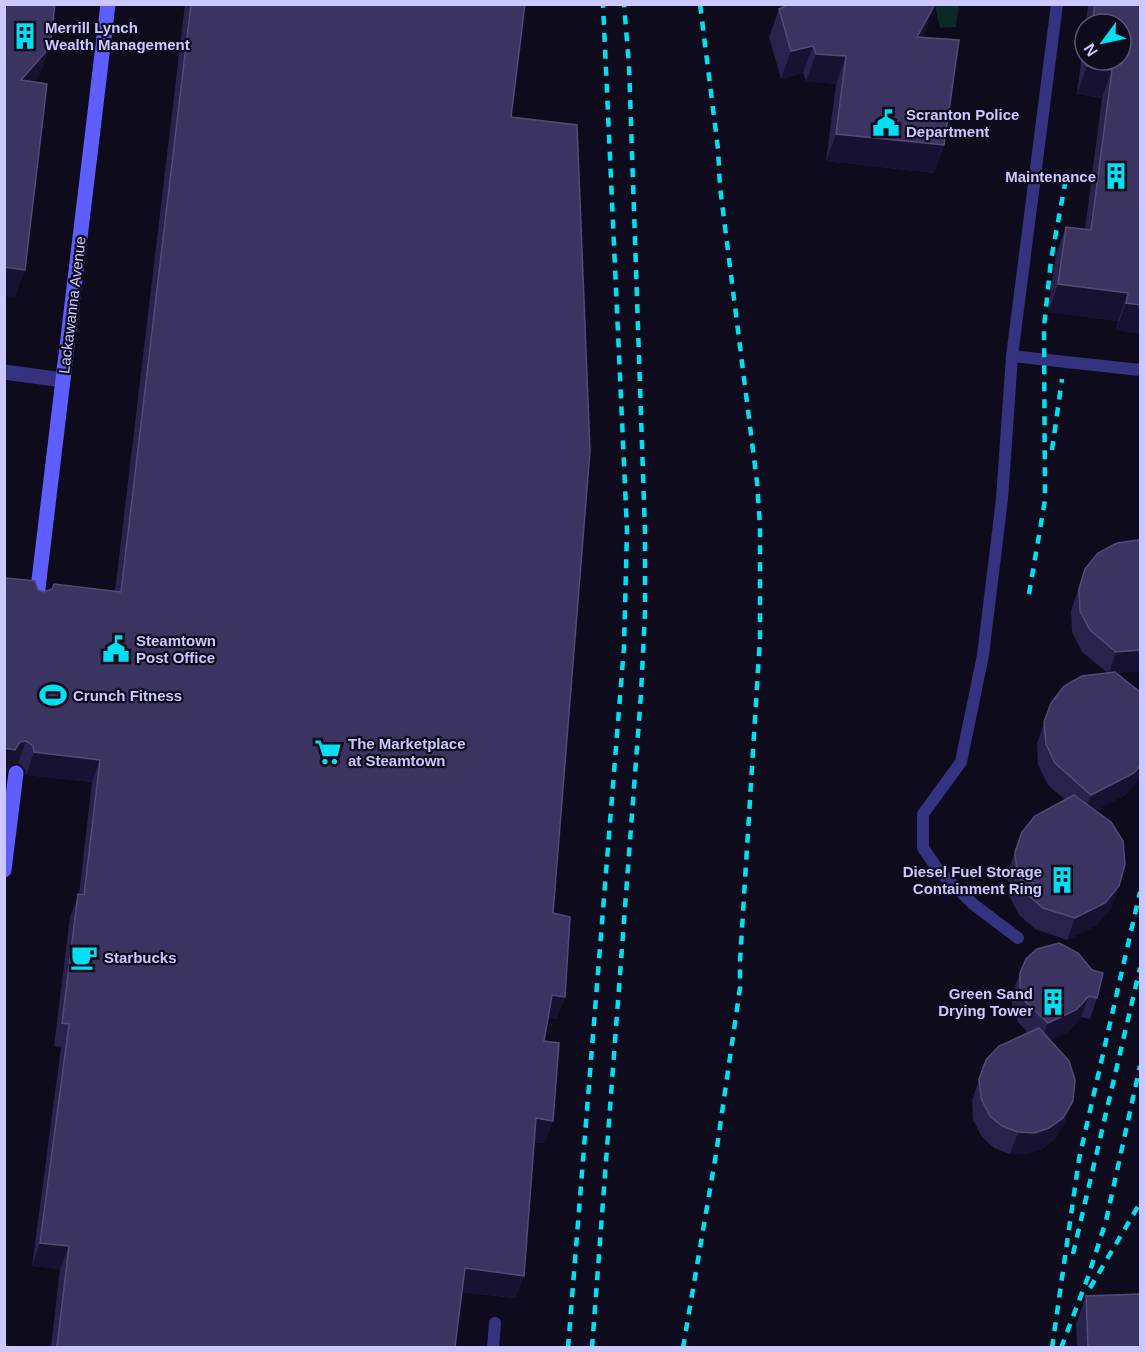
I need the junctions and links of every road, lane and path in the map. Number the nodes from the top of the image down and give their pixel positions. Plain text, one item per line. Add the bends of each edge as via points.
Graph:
1 (108, 4) edge
2 (1057, 4) edge
3 (1012, 356) junction
4 (1140, 370) edge
5 (4, 372) edge
6 (63, 380) junction
7 (36, 605) edge
8 (16, 773) edge
9 (4, 870) edge
10 (1018, 938) dead end
11 (495, 1323) dead end
12 (494, 1347) edge

1 - 6 main road, Lackawanna Avenue
2 - 3 lane
3 - 4 lane
3 - 10 lane via 1002,499 983,655 961,762 923,813 923,848 939,871 973,904
5 - 6 street
6 - 7 main road, Lackawanna Avenue
8 - 9 main road
11 - 12 lane

